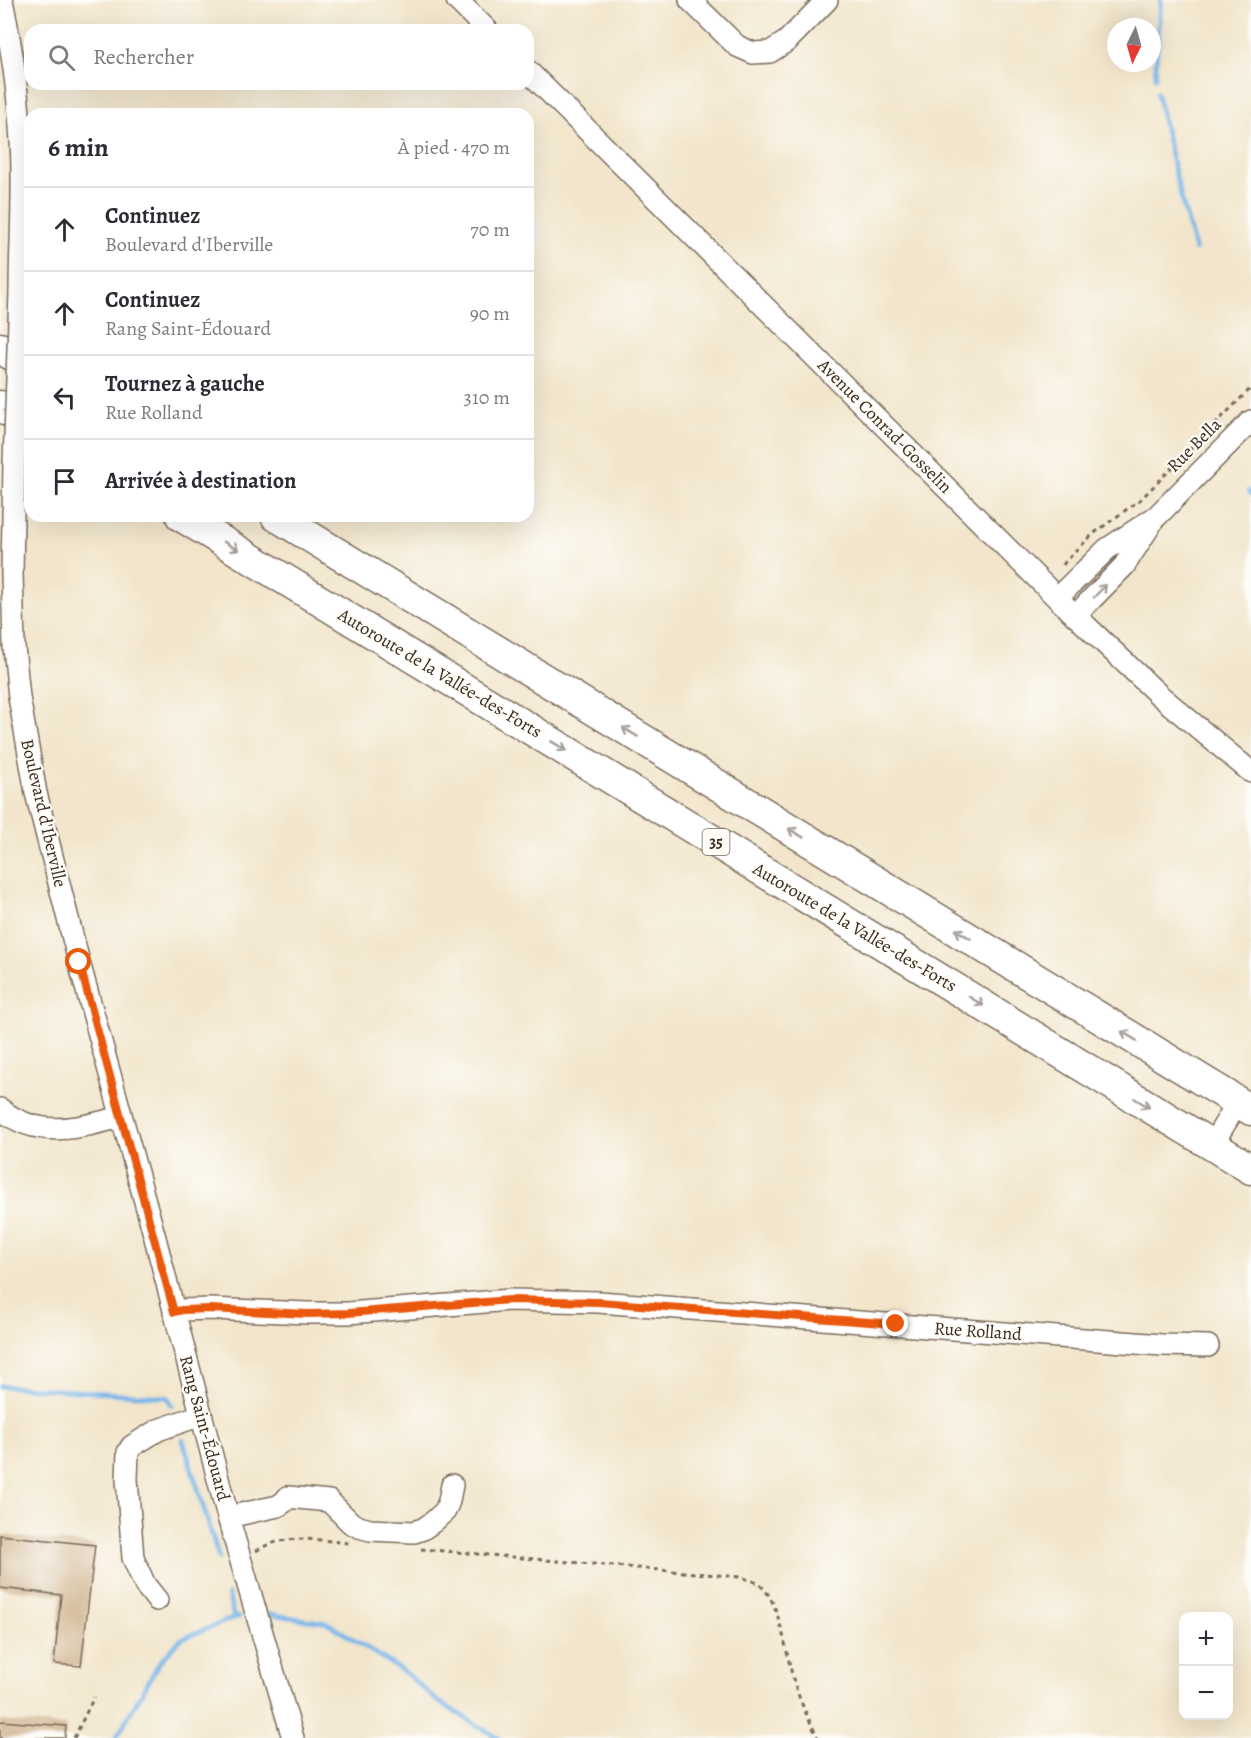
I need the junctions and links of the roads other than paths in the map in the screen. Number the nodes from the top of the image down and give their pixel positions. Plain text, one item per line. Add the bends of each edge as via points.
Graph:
1 (2, 0) edge
2 (457, 0) edge
3 (690, 0) edge
4 (827, 0) edge
5 (481, 24) edge
6 (534, 77) edge
7 (0, 348) edge
8 (24, 362) edge
9 (0, 406) edge
10 (24, 420) edge
11 (1251, 421) edge
12 (1157, 516) junction
13 (191, 522) edge
14 (286, 522) edge
15 (1057, 598) junction
16 (1075, 616) junction
17 (1251, 772) edge
18 (1244, 1106) edge
19 (0, 1109) edge
20 (121, 1117) junction
21 (1212, 1145) junction
22 (1251, 1169) edge
23 (174, 1312) junction
24 (1208, 1346) dead end
25 (201, 1415) junction
26 (452, 1485) dead end
27 (228, 1517) junction
28 (157, 1600) dead end
29 (294, 1738) edge

1 - 20 street, Boulevard d'Iberville, bridge via 13,60 22,190 12,601 16,671 40,811
2 - 5 street
3 - 4 street via 737,45 753,54 770,52 787,41
6 - 15 street, Avenue Conrad-Gosselin
7 - 8 highway
9 - 10 highway
11 - 12 street, Rue Bella
12 - 15 street, Rue Bella via 1107,549
16 -> 12 street, Rue Bella via 1124,566
13 -> 21 highway, Autoroute de la Vallée-des-Forts / 35
18 -> 14 highway
15 - 16 street, Avenue Conrad-Gosselin
16 - 17 street, Avenue Conrad-Gosselin via 1159,695
18 - 21 street
19 - 20 street via 17,1120 46,1129 75,1128
20 - 23 street, Rang Saint-Édouard
21 - 22 highway, Autoroute de la Vallée-des-Forts / 35
23 - 24 street, Rue Rolland via 210,1309 348,1313 558,1300
23 - 25 street, Rang Saint-Édouard
25 - 27 street, Rang Saint-Édouard
25 - 28 street via 158,1430 128,1452 133,1558
26 - 27 street via 445,1511 414,1532 359,1527 329,1501 288,1497 278,1506
27 - 29 street, Rang Saint-Édouard

